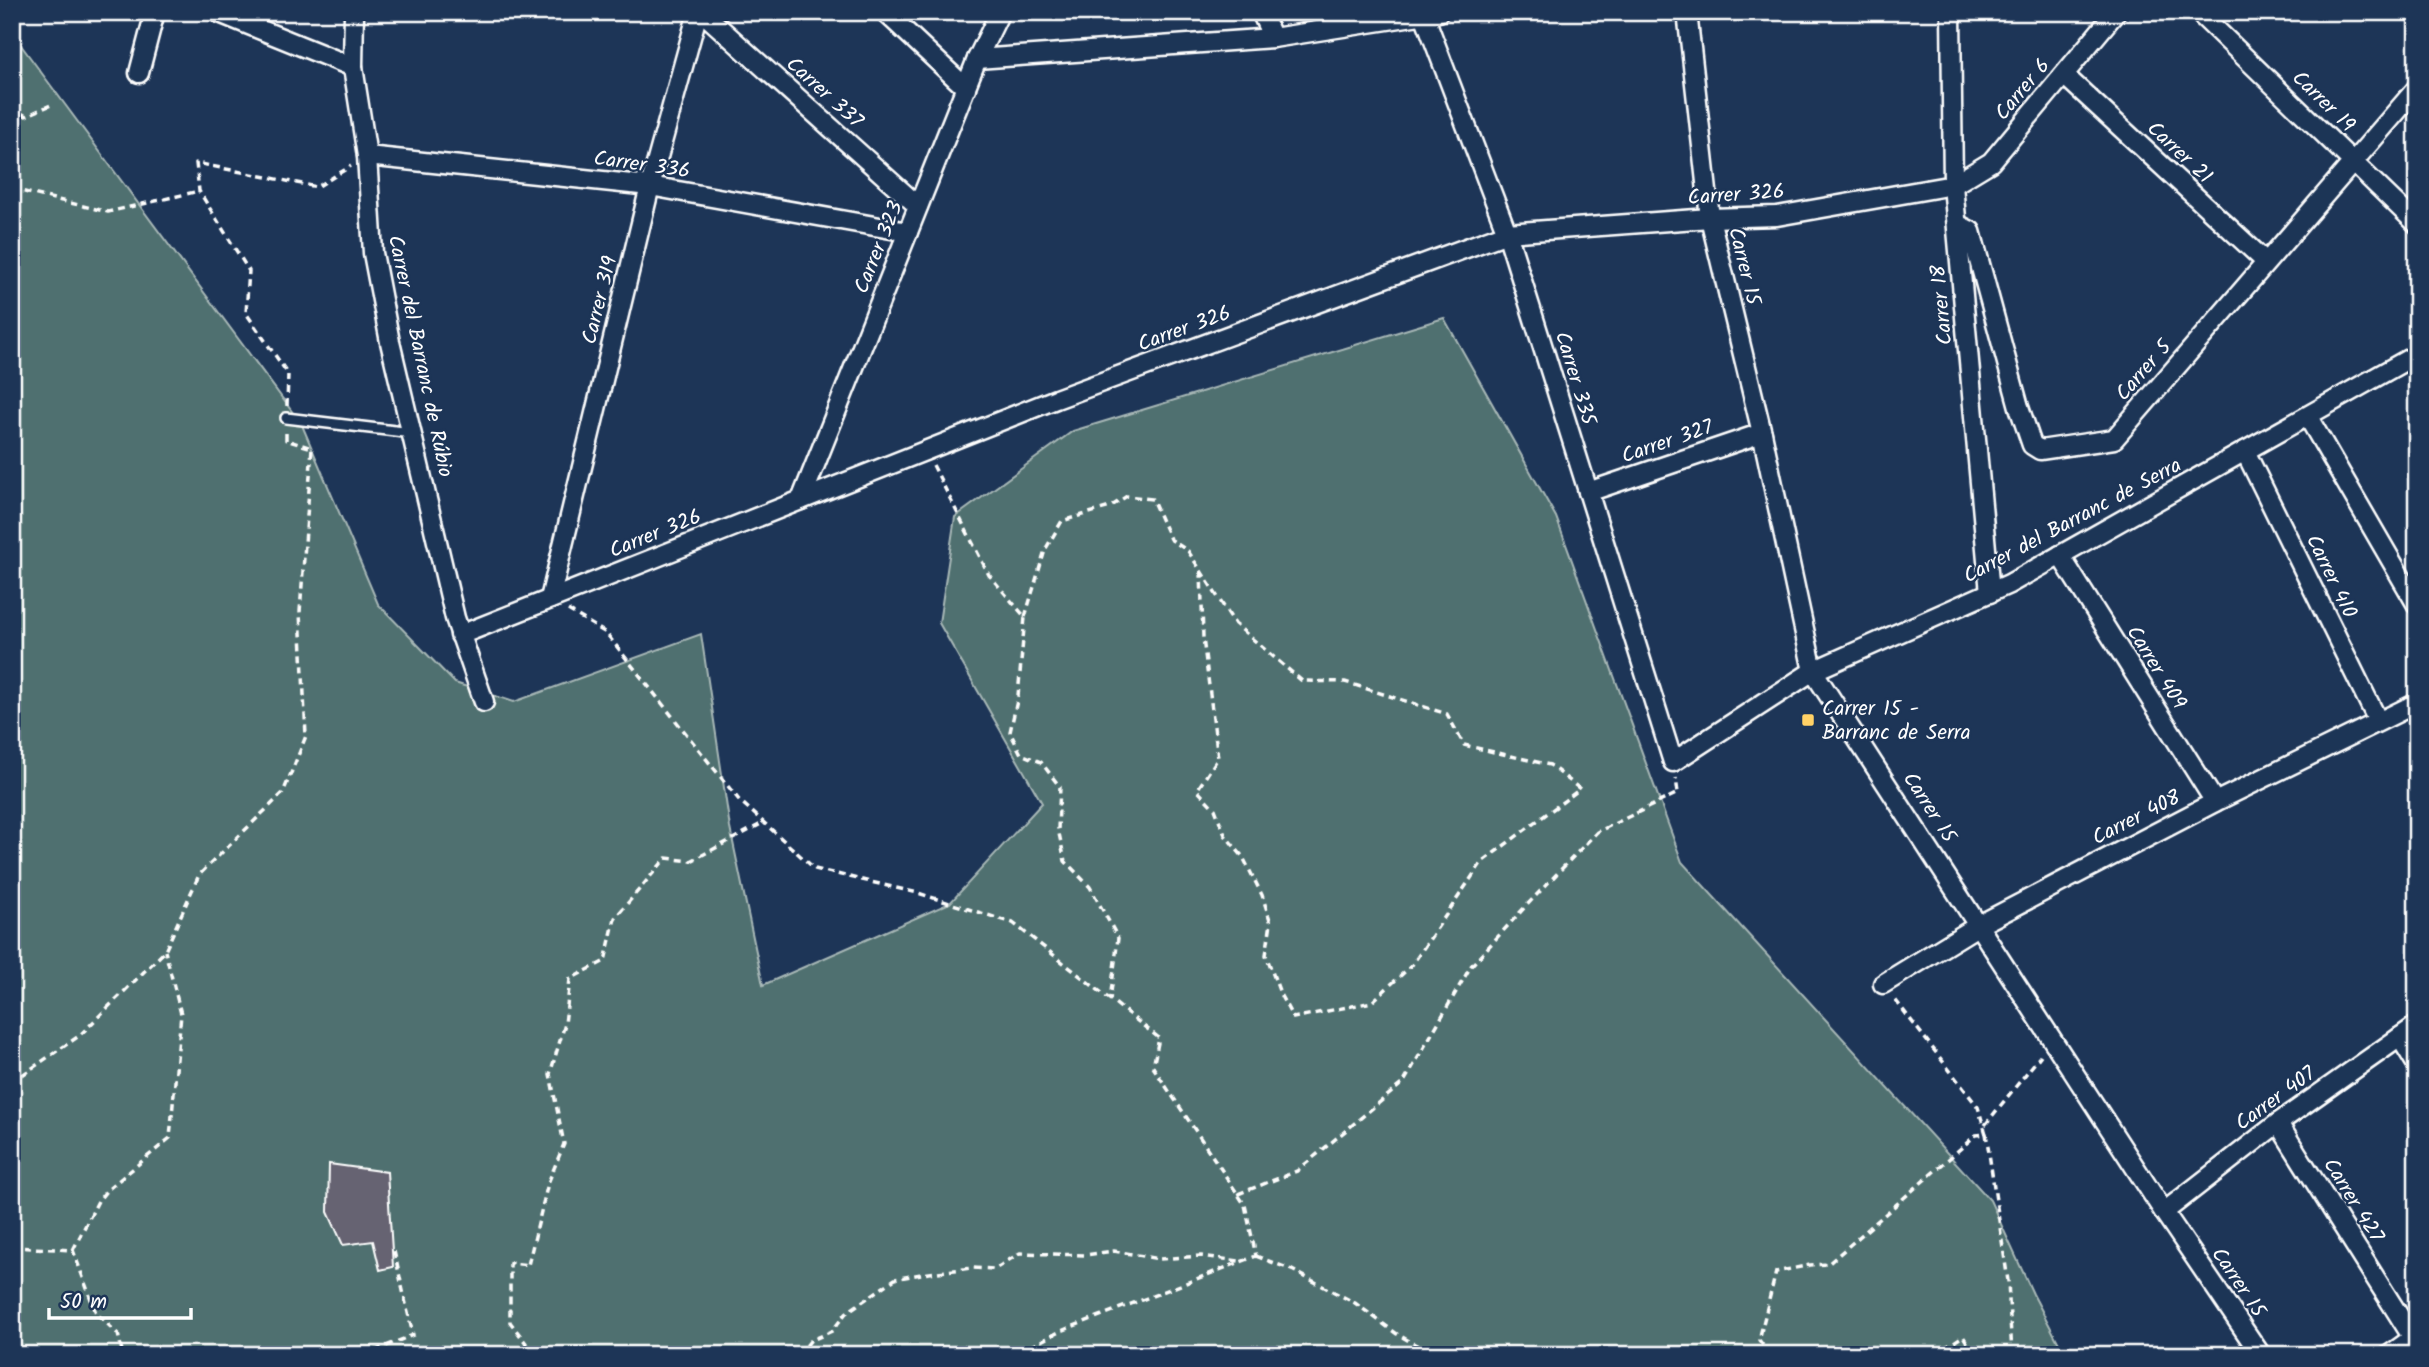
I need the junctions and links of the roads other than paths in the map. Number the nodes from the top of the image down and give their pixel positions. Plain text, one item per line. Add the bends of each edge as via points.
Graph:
1 (155, 12) edge
2 (217, 12) edge
3 (354, 12) edge
4 (700, 12) edge
5 (884, 12) edge
6 (1000, 12) edge
7 (1261, 12) edge
8 (1687, 12) edge
9 (1951, 12) edge
10 (2116, 12) edge
11 (2198, 12) edge
12 (1428, 13) edge
13 (1273, 38) junction
14 (977, 59) junction
15 (352, 67) junction
16 (139, 73) dead end
17 (2064, 75) junction
18 (966, 88) junction
19 (2417, 88) edge
20 (367, 156) junction
21 (2354, 162) junction
22 (1953, 185) junction
23 (650, 186) junction
24 (918, 206) junction
25 (1710, 218) junction
26 (1956, 224) junction
27 (2417, 224) edge
28 (908, 232) junction
29 (1507, 233) junction
30 (2266, 262) junction
31 (2417, 354) edge
32 (2308, 417) junction
33 (286, 418) road end
34 (412, 433) junction
35 (1762, 433) junction
36 (2245, 451) junction
37 (1588, 492) junction
38 (801, 500) junction
39 (2060, 555) junction
40 (1990, 593) junction
41 (550, 599) junction
42 (2417, 605) edge
43 (460, 635) junction
44 (1812, 671) junction
45 (484, 702) dead end
46 (2417, 703) edge
47 (2378, 721) junction
48 (1673, 762) joint
49 (2215, 802) junction
50 (1979, 925) junction
51 (1883, 984) road end
52 (2417, 1025) edge
53 (2400, 1037) junction
54 (2417, 1065) edge
55 (2278, 1123) junction
56 (2164, 1212) junction
57 (2415, 1336) edge
58 (2261, 1355) edge
59 (2389, 1355) edge

1 - 16 street
2 - 15 street
3 - 15 street, Carrer del Barranc de Rúbio
4 - 23 street, Carrer 319
4 - 24 street, Carrer 337
5 - 18 street
6 - 14 street, Carrer 323
7 - 13 street
8 - 25 street, Carrer 15
9 - 22 street, Carrer 18
10 - 17 street, Carrer 6
11 - 21 street, Carrer 19
12 - 13 street
12 - 29 street, Carrer 335
13 - 14 street
14 - 18 street, Carrer 323
15 - 20 street, Carrer del Barranc de Rúbio
17 - 22 street, Carrer 6 via 1991,162
17 - 30 street, Carrer 21
18 - 24 street, Carrer 323
19 - 21 street, Carrer 5
20 - 23 street, Carrer 336
20 - 34 street, Carrer del Barranc de Rúbio via 373,253
21 - 27 street, Carrer 19
21 - 30 street, Carrer 5
22 - 25 street, Carrer 326 via 1777,216
22 - 26 street, Carrer 18
23 - 28 street, Carrer 336
23 - 41 street, Carrer 319
24 - 28 street, Carrer 323
25 - 29 street, Carrer 326
25 - 35 street, Carrer 15
26 - 30 street, Carrer 5 via 1971,231 2019,407 2032,444 2040,450 2114,439
26 - 40 street, Carrer 18
28 - 38 street, Carrer 323
29 - 37 street, Carrer 335
29 - 38 street, Carrer 326 via 1056,399
31 - 32 street, Carrer del Barranc de Serra
32 - 36 street, Carrer del Barranc de Serra
32 - 42 street
33 - 34 lane
34 - 43 street, Carrer del Barranc de Rúbio
35 - 37 street, Carrer 327
35 - 44 street, Carrer 15
36 - 39 street, Carrer del Barranc de Serra
36 - 47 street, Carrer 410
37 - 48 street, Carrer 335
38 - 41 street, Carrer 326
39 - 40 street, Carrer del Barranc de Serra
39 - 49 street, Carrer 409
40 - 44 street, Carrer del Barranc de Serra
41 - 43 street, Carrer 326
43 - 45 street, Carrer del Barranc de Rúbio
44 - 48 street, Carrer del Barranc de Serra
44 - 50 street, Carrer 15
46 - 47 street, Carrer 408
47 - 49 street, Carrer 408
49 - 50 street, Carrer 408
50 - 51 street, Carrer 408
50 - 56 street, Carrer 15
52 - 53 street, Carrer 407
53 - 54 street
53 - 55 street, Carrer 407
55 - 56 street, Carrer 407
55 - 57 street, Carrer 427
56 - 58 street, Carrer 15
57 - 59 street

